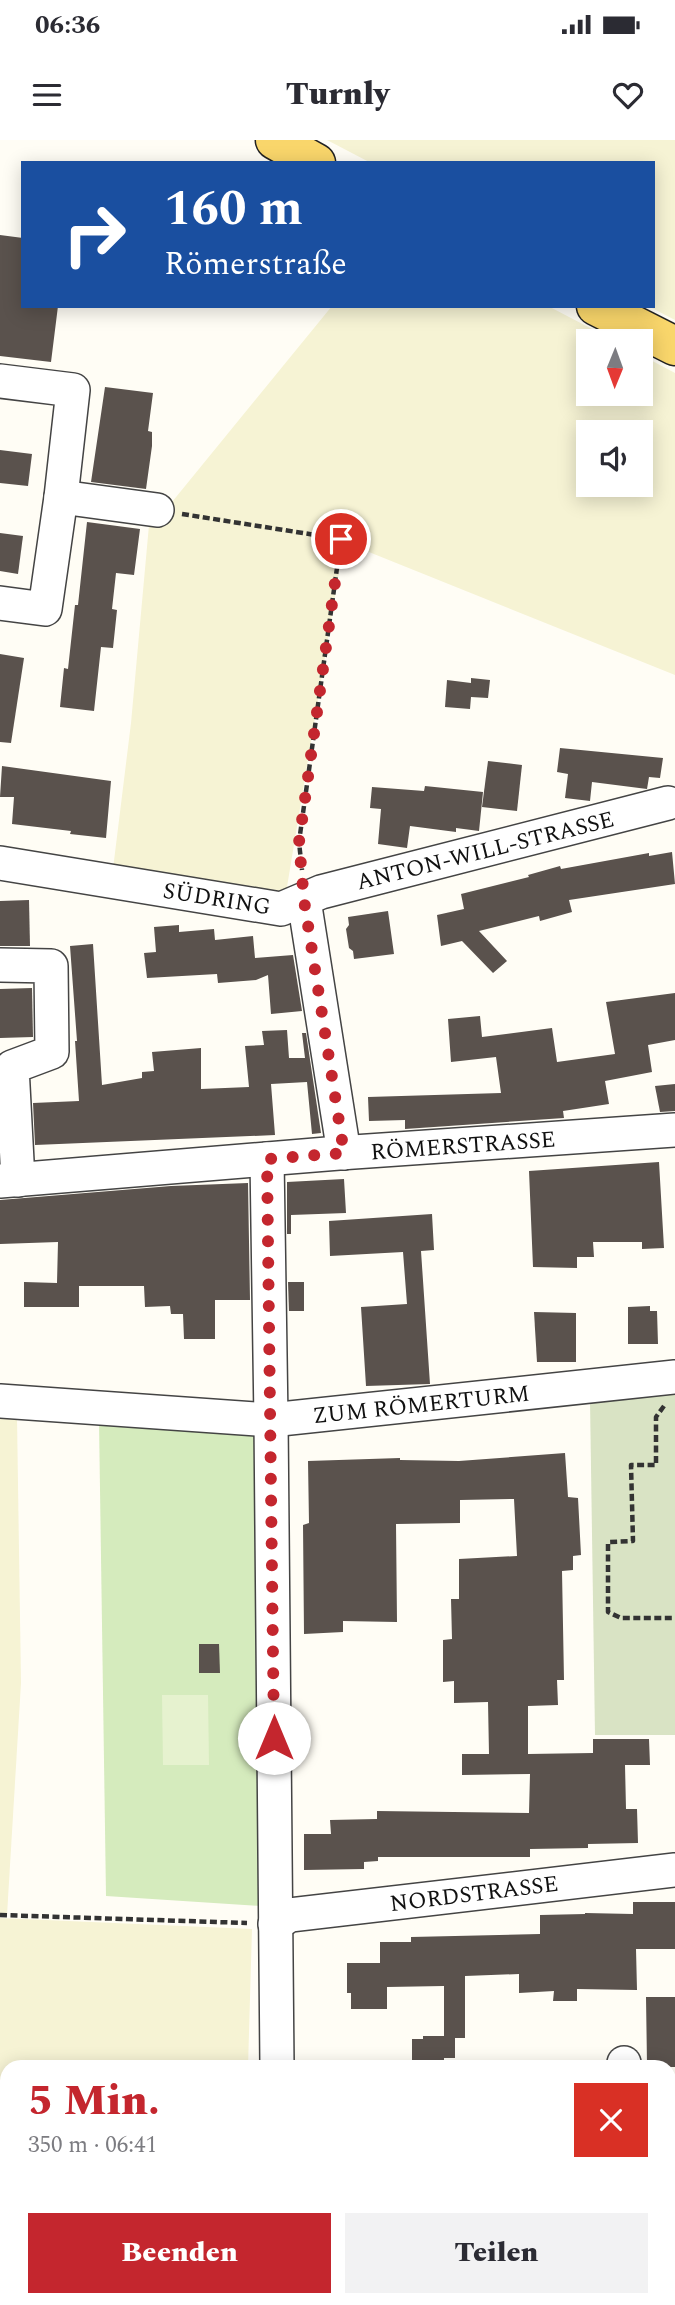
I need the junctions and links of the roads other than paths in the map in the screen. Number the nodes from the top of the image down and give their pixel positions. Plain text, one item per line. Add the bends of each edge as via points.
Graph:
1 (275, 140) edge
2 (312, 161) edge
3 (600, 308) edge
4 (675, 346) edge
5 (0, 381) edge
6 (61, 497) junction
7 (157, 510) road end
8 (0, 603) edge
9 (668, 803) dead end
10 (0, 863) edge
11 (304, 900) junction
12 (0, 965) edge
13 (675, 1130) edge
14 (344, 1153) junction
15 (267, 1159) junction
16 (9, 1181) edge
17 (671, 1390) edge
18 (0, 1401) edge
19 (271, 1420) junction
20 (675, 1870) edge
21 (275, 1924) junction
22 (277, 2060) edge

1 - 2 main road
3 - 4 main road
5 - 6 street via 73,390
6 - 7 street
6 - 8 street via 45,609
9 - 11 street, ANTON-WILL-STRASSE
10 - 11 street, SÜDRING via 281,909
11 - 14 street, SÜDRING
12 - 16 street via 51,965 52,1052 12,1067
13 - 14 street, RÖMERSTRASSE
14 - 15 street, RÖMERSTRASSE
15 - 16 street, RÖMERSTRASSE
15 - 19 street
17 - 19 street, ZUM RÖMERTURM
18 - 19 street, ZUM RÖMERTURM
19 - 21 street
20 - 21 street, NORDSTRASSE via 290,1915
21 - 22 street

